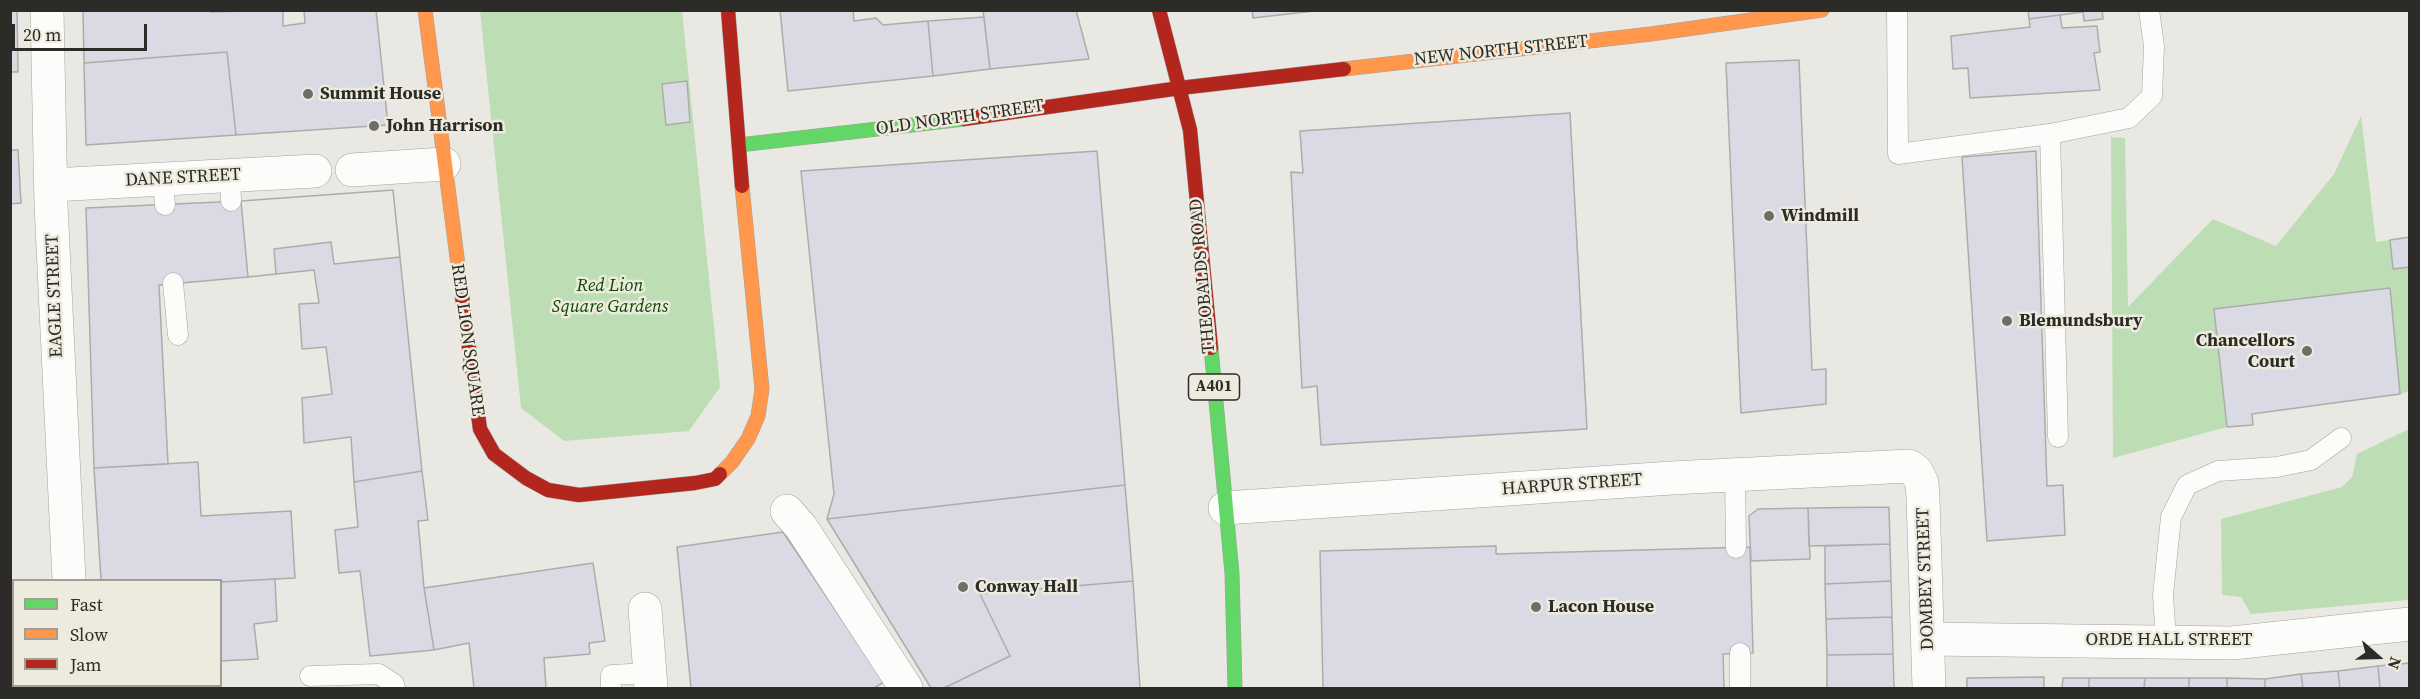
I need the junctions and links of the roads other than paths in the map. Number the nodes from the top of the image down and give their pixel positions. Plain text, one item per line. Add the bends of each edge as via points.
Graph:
1 (47, 10) edge
2 (425, 10) edge
3 (728, 10) edge
4 (1159, 10) edge
5 (1822, 10) edge
6 (1897, 10) edge
7 (2150, 10) edge
8 (1180, 87) junction
9 (2050, 134) junction
10 (739, 145) junction
11 (444, 164) junction
12 (352, 170) dead end
13 (315, 171) dead end
14 (51, 185) junction
15 (173, 284) dead end
16 (178, 335) dead end
17 (2058, 437) dead end
18 (2341, 438) dead end
19 (1916, 471) joint
20 (1735, 474) junction
21 (1225, 508) junction
22 (787, 511) dead end
23 (1736, 548) dead end
24 (69, 579) edge
25 (645, 609) dead end
26 (2409, 624) edge
27 (1928, 639) junction
28 (2166, 640) junction
29 (1740, 653) dead end
30 (310, 676) dead end
31 (650, 681) edge
32 (395, 688) edge
33 (611, 688) edge
34 (906, 688) edge
35 (1235, 688) edge
36 (1740, 688) edge
37 (1929, 688) edge

1 - 14 street, EAGLE STREET
2 - 11 street, RED LION SQUARE
3 - 10 street, RED LION SQUARE
4 - 8 street, THEOBALDS ROAD / A401
5 - 8 street, NEW NORTH STREET via 1651,34
6 - 9 lane via 1898,154
7 - 9 lane via 2154,46 2152,96 2129,118
8 - 10 street, OLD NORTH STREET via 949,121
8 - 21 street, THEOBALDS ROAD / A401 via 1190,130
9 - 17 lane
10 - 11 street, RED LION SQUARE via 762,389 758,416 748,439 715,479 579,495 548,490 526,478 494,454 480,429
11 - 12 street
13 - 14 street, DANE STREET via 231,189 164,192
14 - 24 street, EAGLE STREET
15 - 16 lane
18 - 28 lane via 2311,460 2218,471 2187,485 2170,517 2163,595
19 - 20 street, HARPUR STREET via 1909,466 1893,466
19 - 27 street, DOMBEY STREET via 1922,483
20 - 21 street, HARPUR STREET
20 - 23 lane
21 - 35 street, THEOBALDS ROAD / A401 via 1232,573
22 - 34 street
25 - 31 street
26 - 28 street, ORDE HALL STREET via 2232,643
27 - 28 street, ORDE HALL STREET
27 - 37 street, DOMBEY STREET
29 - 36 lane
30 - 32 lane via 379,674
31 - 33 lane via 611,675

